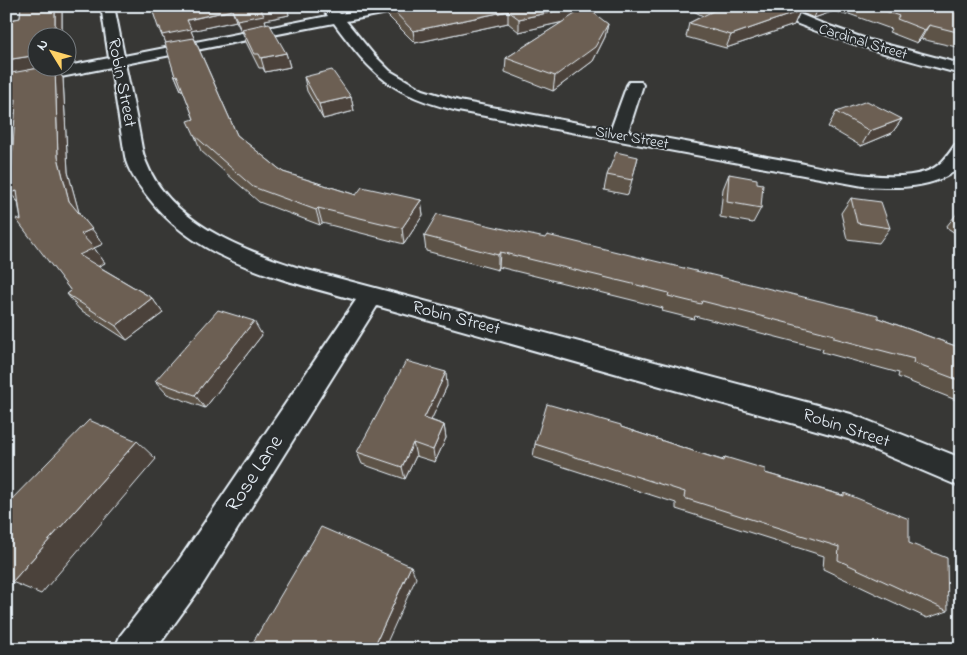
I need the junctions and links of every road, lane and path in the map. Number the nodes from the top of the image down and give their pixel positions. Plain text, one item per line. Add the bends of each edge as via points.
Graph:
1 (107, 6) edge
2 (403, 6) edge
3 (769, 6) edge
4 (332, 13) edge
5 (117, 62) junction
6 (961, 70) edge
7 (6, 83) edge
8 (635, 85) dead end
9 (618, 136) junction
10 (961, 149) edge
11 (371, 296) junction
12 (961, 473) edge
13 (133, 649) edge

1 - 5 street, Robin Street
2 - 4 street
3 - 6 street, Cardinal Street via 852,40
4 - 5 street
4 - 9 street, Silver Street via 382,72 411,91 458,106
5 - 7 street
5 - 11 street, Robin Street via 136,162 147,185 165,207 190,229 224,248 264,265
8 - 9 street
9 - 10 street, Silver Street via 863,180 890,182 933,176 955,162
11 - 12 street, Robin Street via 851,428
11 - 13 street, Rose Lane via 189,574

